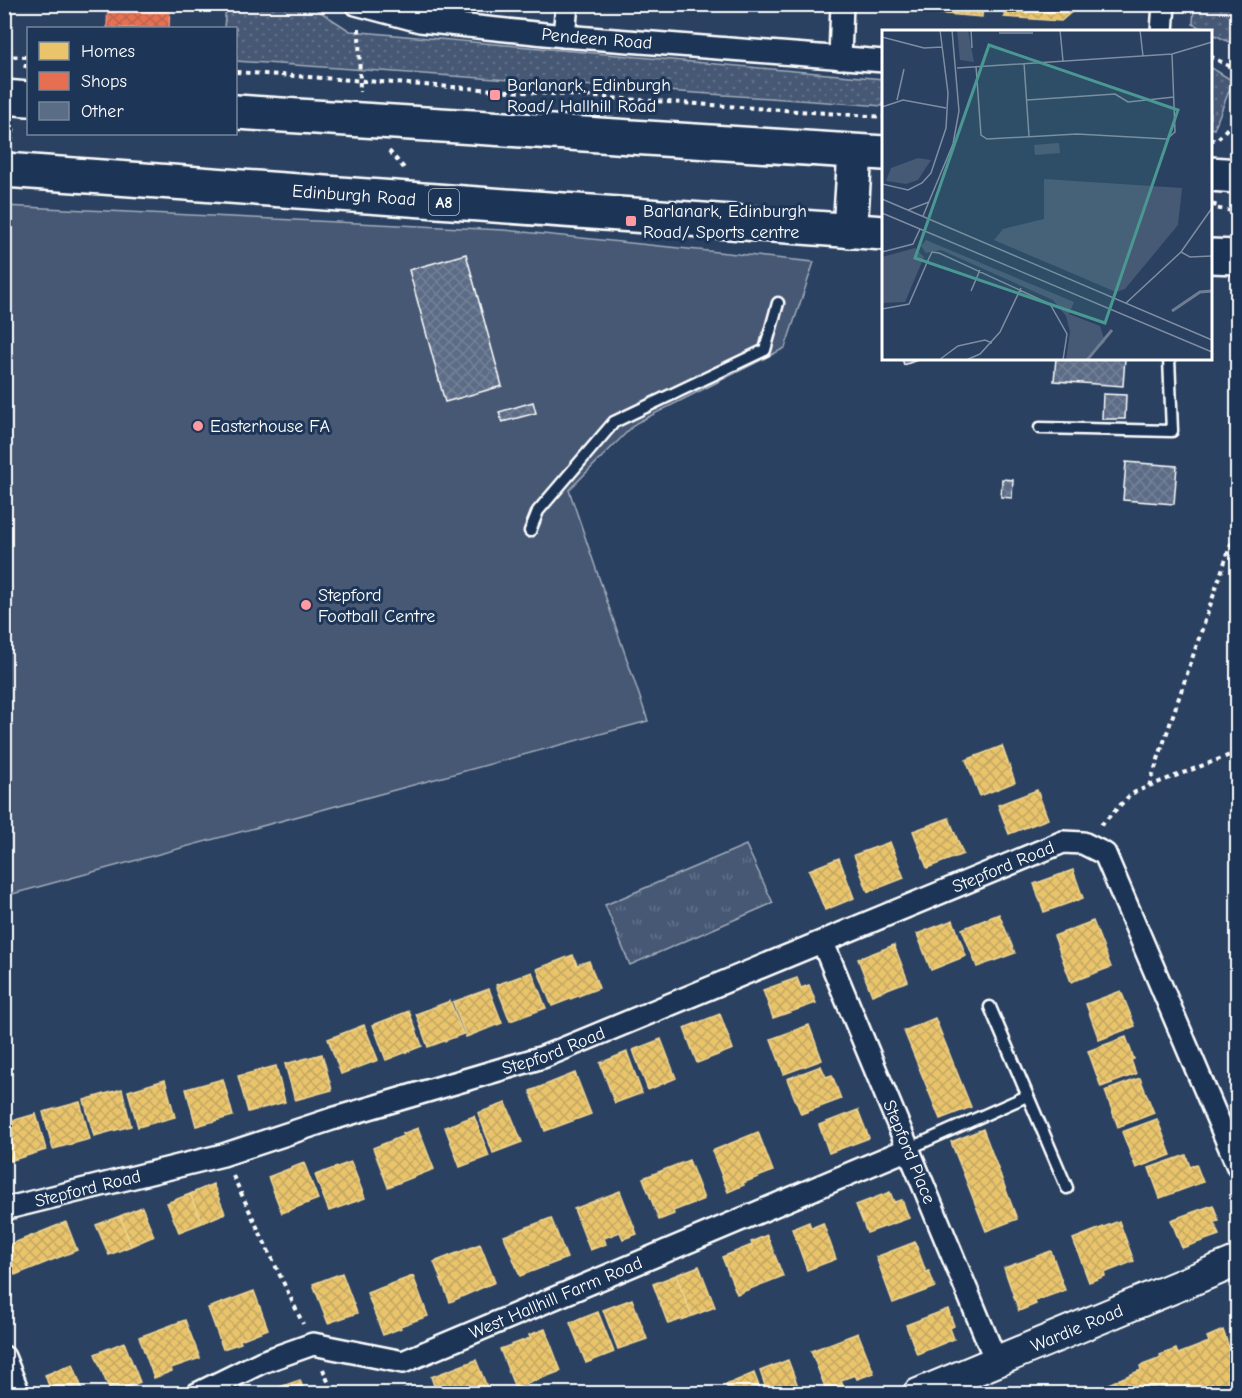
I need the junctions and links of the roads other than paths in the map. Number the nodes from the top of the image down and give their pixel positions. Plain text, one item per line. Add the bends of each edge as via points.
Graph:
1 (356, 4) edge
2 (567, 4) edge
3 (842, 4) edge
4 (1164, 4) edge
5 (1162, 30) edge
6 (564, 36) junction
7 (840, 58) junction
8 (882, 61) edge
9 (4, 97) edge
10 (27, 99) edge
11 (237, 112) edge
12 (869, 152) edge
13 (4, 170) edge
14 (1212, 174) edge
15 (1238, 176) edge
16 (850, 231) junction
17 (882, 233) edge
18 (1212, 256) edge
19 (1238, 257) edge
20 (778, 303) dead end
21 (1169, 360) edge
22 (1040, 428) dead end
23 (530, 531) dead end
24 (823, 943) junction
25 (990, 1007) dead end
26 (1027, 1096) junction
27 (908, 1149) junction
28 (1238, 1167) edge
29 (1066, 1188) dead end
30 (4, 1211) edge
31 (1238, 1261) edge
32 (4, 1357) edge
33 (996, 1361) junction
34 (19, 1394) edge
35 (197, 1394) edge
36 (918, 1394) edge

1 - 6 street, Pendeen Road via 420,21
2 - 6 street
3 - 7 street
4 - 5 street
6 - 7 street, Pendeen Road
7 - 8 street, Pendeen Road
9 - 10 main road
11 - 12 main road
12 - 16 main road
13 - 16 main road, Edinburgh Road / A8
14 - 15 main road
16 - 17 main road, Edinburgh Road / A8
18 - 19 main road
20 - 23 lane via 765,350 614,422 538,511
21 - 22 lane via 1172,431
24 - 27 street, Stepford Place
24 - 28 street, Stepford Road via 1063,842 1083,843 1105,854
24 - 30 street, Stepford Road via 543,1057 223,1155
25 - 26 lane
26 - 27 lane
26 - 29 lane
27 - 33 street, Stepford Place
27 - 35 street, West Hallhill Farm Road via 403,1362 313,1344 262,1362
31 - 33 street, Wardie Road
32 - 34 street
33 - 36 street, Wardie Road

